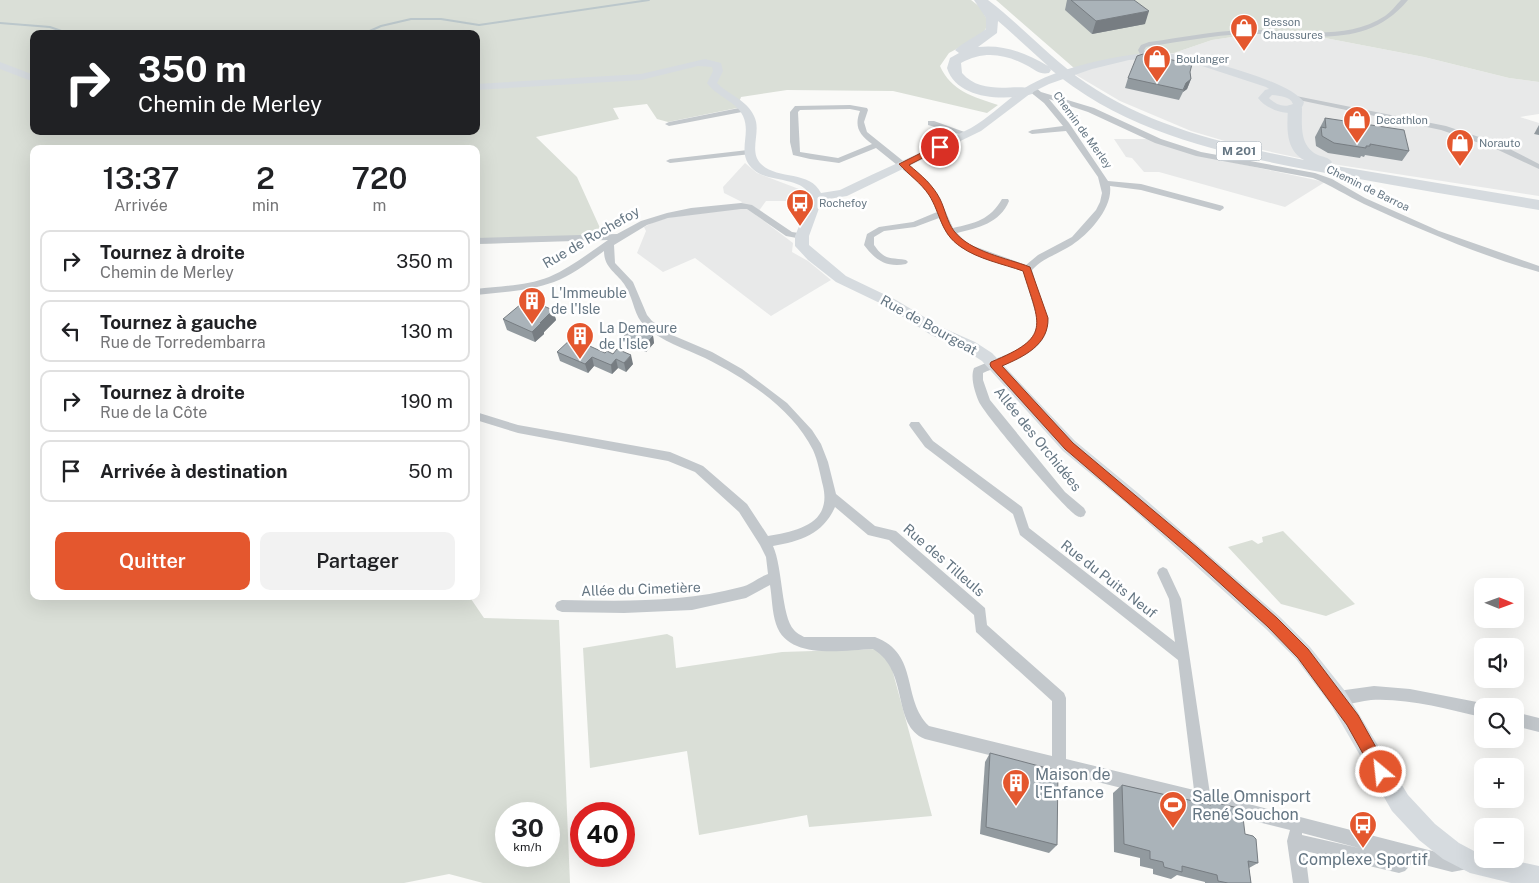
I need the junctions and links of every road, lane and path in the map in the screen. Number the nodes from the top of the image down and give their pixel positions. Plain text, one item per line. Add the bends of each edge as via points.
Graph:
1 (979, 0) edge
2 (986, 0) edge
3 (1406, 0) edge
4 (1143, 55) junction
5 (0, 65) edge
6 (30, 77) edge
7 (1256, 80) junction
8 (480, 87) edge
9 (1033, 91) junction
10 (1269, 92) junction
11 (998, 93) junction
12 (1293, 101) junction
13 (1008, 105) junction
14 (1279, 108) junction
15 (744, 109) junction
16 (931, 123) dead end
17 (669, 124) dead end
18 (1068, 128) junction
19 (1032, 132) dead end
20 (966, 134) junction
21 (1214, 142) junction
22 (878, 144) junction
23 (748, 152) junction
24 (670, 160) dead end
25 (1283, 161) junction
26 (904, 164) junction
27 (1539, 167) edge
28 (1105, 183) junction
29 (1429, 184) junction
30 (852, 189) joint
31 (815, 192) junction
32 (1005, 201) dead end
33 (1539, 204) edge
34 (1220, 208) dead end
35 (942, 214) junction
36 (950, 232) junction
37 (802, 236) junction
38 (480, 241) edge
39 (614, 241) junction
40 (902, 262) dead end
41 (1027, 269) junction
42 (1539, 269) edge
43 (480, 291) edge
44 (995, 364) junction
45 (480, 417) edge
46 (915, 425) dead end
47 (832, 497) junction
48 (1080, 512) dead end
49 (765, 542) junction
50 (1162, 572) dead end
51 (775, 577) junction
52 (562, 606) dead end
53 (1184, 657) junction
54 (1338, 698) junction
55 (1474, 708) edge
56 (1524, 721) edge
57 (1539, 725) edge
58 (1059, 765) junction
59 (1202, 800) junction
60 (1295, 825) junction
61 (1295, 841) junction
62 (1411, 853) junction
63 (1470, 862) junction
64 (1539, 878) edge
65 (1301, 883) edge

1 - 13 highway via 992,18 992,30 949,58 945,71 958,85
1 - 25 highway, M 201 via 1062,74 1116,107 1174,132
2 - 21 highway, M 201 via 1052,62 1083,86 1160,124
3 - 4 street via 1394,14 1370,28 1325,35 1246,32 1198,37 1148,44 1141,50
4 - 7 street via 1185,58
4 - 9 street via 1088,67 1045,82
5 - 6 street
7 - 10 street
7 - 12 street via 1270,85
8 - 15 street via 641,77 705,62 716,65 718,71 712,83 716,89
9 - 11 highway
9 - 13 street
9 - 18 street, Chemin de Merley
9 - 42 street, Chemin de Barroa via 1091,110 1158,141 1199,154 1315,176 1436,233
10 - 12 street
10 - 14 street via 1263,96 1264,101
11 - 13 highway
11 - 25 highway via 963,81 954,72 955,60 973,52 1014,53 1100,102 1157,127 1221,148
12 - 14 street
12 - 27 street via 1329,105 1460,132
12 - 29 highway via 1296,142 1298,149 1305,154 1318,160
13 - 20 street
14 - 21 highway via 1291,120 1288,147 1264,152
15 - 17 street
15 - 23 street via 751,121
16 - 20 street
18 - 19 street
18 - 28 street, Chemin de Merley
20 - 26 street
21 - 29 highway, M 201 via 1307,163
22 - 22 street via 863,133 860,122 864,110 850,107 798,108 794,112 796,153 839,161
22 - 26 street
23 - 24 street
23 - 31 street via 759,169 806,184
25 - 33 highway, M 201
26 - 30 street
26 - 35 street via 925,183
28 - 34 street via 1141,187
28 - 41 street, Chemin de Merley via 1107,196 1102,211 1071,242 1041,256
29 - 33 highway, M 201
30 - 31 street via 843,193
31 - 37 street
32 - 36 street via 998,214 977,225
35 - 36 street
35 - 40 street via 915,224 882,229 870,236 869,245 876,255 889,263
36 - 41 street via 966,246
37 - 39 street, Rue de Rochefoy via 789,234 749,207 741,206 663,216 643,223
37 - 44 street, Rue de Bourgeat via 802,246 835,274 936,331 978,350
38 - 39 street
39 - 43 street, Rue de Rochefoy via 550,280
39 - 47 street via 609,258 612,266 625,277 648,322 676,342 708,355 782,404 803,425 818,449
41 - 44 street via 1043,327 1031,346
44 - 48 street, Allée des Orchidées via 978,371 985,402 1061,495
44 - 54 street, Rue de Bourgeat via 1069,446 1273,623 1303,653
45 - 49 street via 518,429 670,457 699,469 743,508
46 - 53 street, Rue du Puits Neuf via 929,444 1018,511 1024,531
47 - 49 street via 830,508 816,527 806,534
47 - 58 street, Rue des Tilleuls via 872,531 892,535 980,612 981,628 1059,698
49 - 51 street via 772,557
50 - 53 street via 1174,599
51 - 52 street, Allée du Cimetière via 746,592 692,604
51 - 58 street via 782,623 796,640 815,644 875,643 884,646 894,656 920,729
53 - 59 street
54 - 55 street via 1374,693
54 - 63 street, Rue de Bourgeat via 1400,803 1445,846
56 - 57 street
58 - 59 street
59 - 60 street
60 - 61 street
60 - 62 street
61 - 62 street via 1399,865
61 - 65 street
62 - 63 street via 1452,864
63 - 64 street, Rue de Bourgeat

